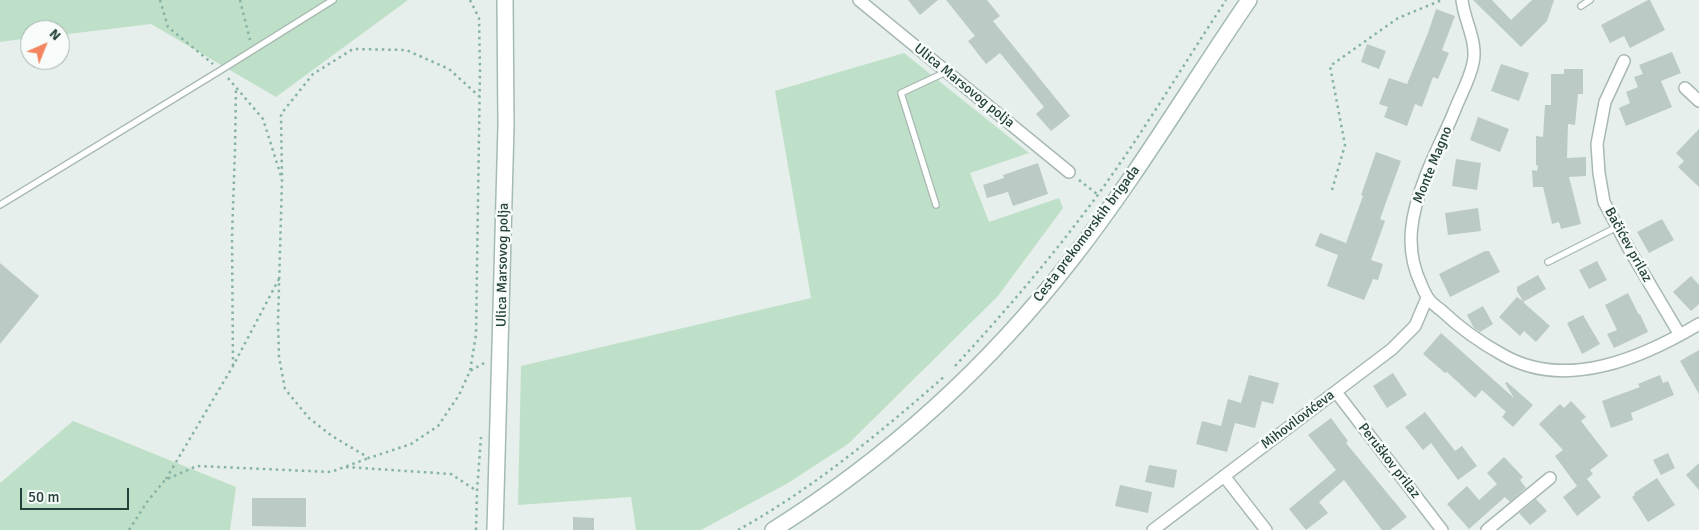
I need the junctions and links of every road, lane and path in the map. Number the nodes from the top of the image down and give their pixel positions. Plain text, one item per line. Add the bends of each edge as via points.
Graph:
1 (160, 0) edge
2 (240, 0) edge
3 (333, 0) edge
4 (470, 0) edge
5 (505, 0) edge
6 (859, 0) edge
7 (1226, 0) edge
8 (1249, 0) edge
9 (1442, 0) edge
10 (1462, 0) edge
11 (1590, 0) edge
12 (1581, 6) dead end
13 (253, 51) junction
14 (1624, 61) dead end
15 (221, 70) junction
16 (946, 72) junction
17 (236, 87) junction
18 (1685, 88) dead end
19 (480, 97) junction
20 (1699, 102) edge
21 (1069, 172) joint
22 (282, 180) junction
23 (1332, 190) dead end
24 (1098, 194) junction
25 (936, 205) dead end
26 (0, 206) edge
27 (1617, 226) junction
28 (1548, 262) dead end
29 (280, 276) junction
30 (1427, 298) junction
31 (1699, 324) edge
32 (1680, 336) junction
33 (493, 362) junction
34 (233, 366) junction
35 (953, 368) dead end
36 (485, 370) dead end
37 (470, 371) junction
38 (946, 374) dead end
39 (1336, 392) junction
40 (482, 429) dead end
41 (369, 458) junction
42 (344, 467) junction
43 (1224, 476) junction
44 (1550, 478) dead end
45 (165, 480) junction
46 (477, 491) junction
47 (129, 530) edge
48 (476, 530) edge
49 (495, 530) edge
50 (738, 530) edge
51 (773, 530) edge
52 (1153, 530) edge
53 (1266, 530) edge
54 (1442, 530) edge
55 (1487, 530) edge

1 - 15 path via 168,27
2 - 13 path
3 - 13 lane
4 - 19 path via 479,18
5 - 33 main road, Ulica Marsovog polja via 506,126
6 - 16 street, Ulica Marsovog polja
7 - 24 path
8 - 51 main road, Cesta prekomorskih brigada via 1112,205 1018,324 912,429 826,496
9 - 23 path via 1398,18 1330,66 1345,145
10 - 30 street, Monte Magno via 1475,51 1473,64 1425,177 1410,241 1414,270
11 - 12 lane
13 - 15 lane
14 - 27 street, Bačićev prilaz via 1605,102 1597,144 1604,202
15 - 17 path
15 - 26 lane
16 - 21 street, Ulica Marsovog polja
16 - 25 lane via 901,93
17 - 22 path via 263,119
17 - 34 path
18 - 20 street
19 - 22 path via 449,69 406,50 353,49 312,74 281,114
19 - 37 path via 476,335
21 - 24 path
22 - 29 path
24 - 35 path via 1047,261
27 - 28 lane
27 - 32 street, Bačićev prilaz
29 - 34 path
29 - 41 path via 278,322 285,389 309,418
30 - 32 street, Monte Magno via 1488,347 1528,366 1549,371 1595,368 1643,353
30 - 39 street, Mihovilovićeva via 1415,326 1392,350
31 - 32 street, Monte Magno
33 - 36 path
33 - 37 path
33 - 49 main road, Ulica Marsovog polja
34 - 45 path
37 - 41 path via 438,426 411,444
38 - 50 path via 897,418 814,482
39 - 43 street, Mihovilovićeva
39 - 54 street, Peruškov prilaz
40 - 46 path
41 - 42 path
42 - 45 path via 331,472 197,466
42 - 46 path via 451,474
43 - 52 street, Mihovilovićeva
43 - 53 street
44 - 55 street
45 - 47 path
46 - 48 path

